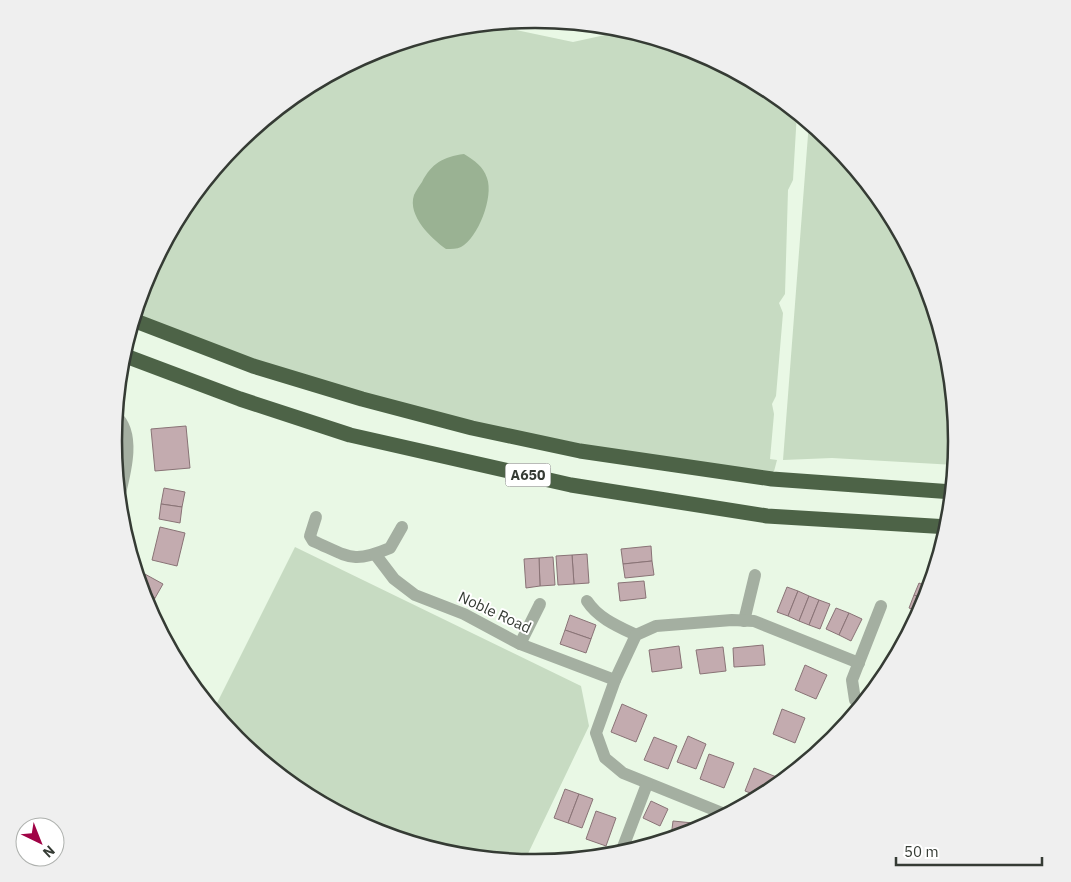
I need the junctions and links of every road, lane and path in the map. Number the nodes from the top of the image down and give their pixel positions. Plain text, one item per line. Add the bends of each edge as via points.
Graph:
1 (140, 323) edge
2 (130, 358) edge
3 (123, 422) edge
4 (123, 472) edge
5 (945, 491) edge
6 (316, 517) dead end
7 (402, 527) dead end
8 (940, 527) edge
9 (375, 554) junction
10 (755, 575) dead end
11 (587, 600) dead end
12 (540, 604) dead end
13 (881, 606) dead end
14 (744, 621) junction
15 (636, 634) junction
16 (520, 644) junction
17 (859, 663) junction
18 (615, 680) junction
19 (857, 701) edge
20 (647, 784) junction
21 (719, 812) edge
22 (624, 845) edge

1 - 5 highway, A650 via 253,366 362,399 472,428 580,451 772,479
2 - 8 highway, A650 via 240,400 350,435 571,485 767,516
3 - 4 street via 127,435
6 - 9 street via 310,536 314,541 351,558
7 - 9 street via 390,548
9 - 16 street, Noble Road via 394,579 415,595 464,614
10 - 14 street
11 - 15 street via 594,611 616,626
12 - 16 street
13 - 17 street
14 - 15 street via 656,626
14 - 17 street via 754,621
15 - 18 street
16 - 18 street, Noble Road
17 - 19 street via 852,680
18 - 20 street via 596,734 605,758 623,773
20 - 21 street
20 - 22 street

